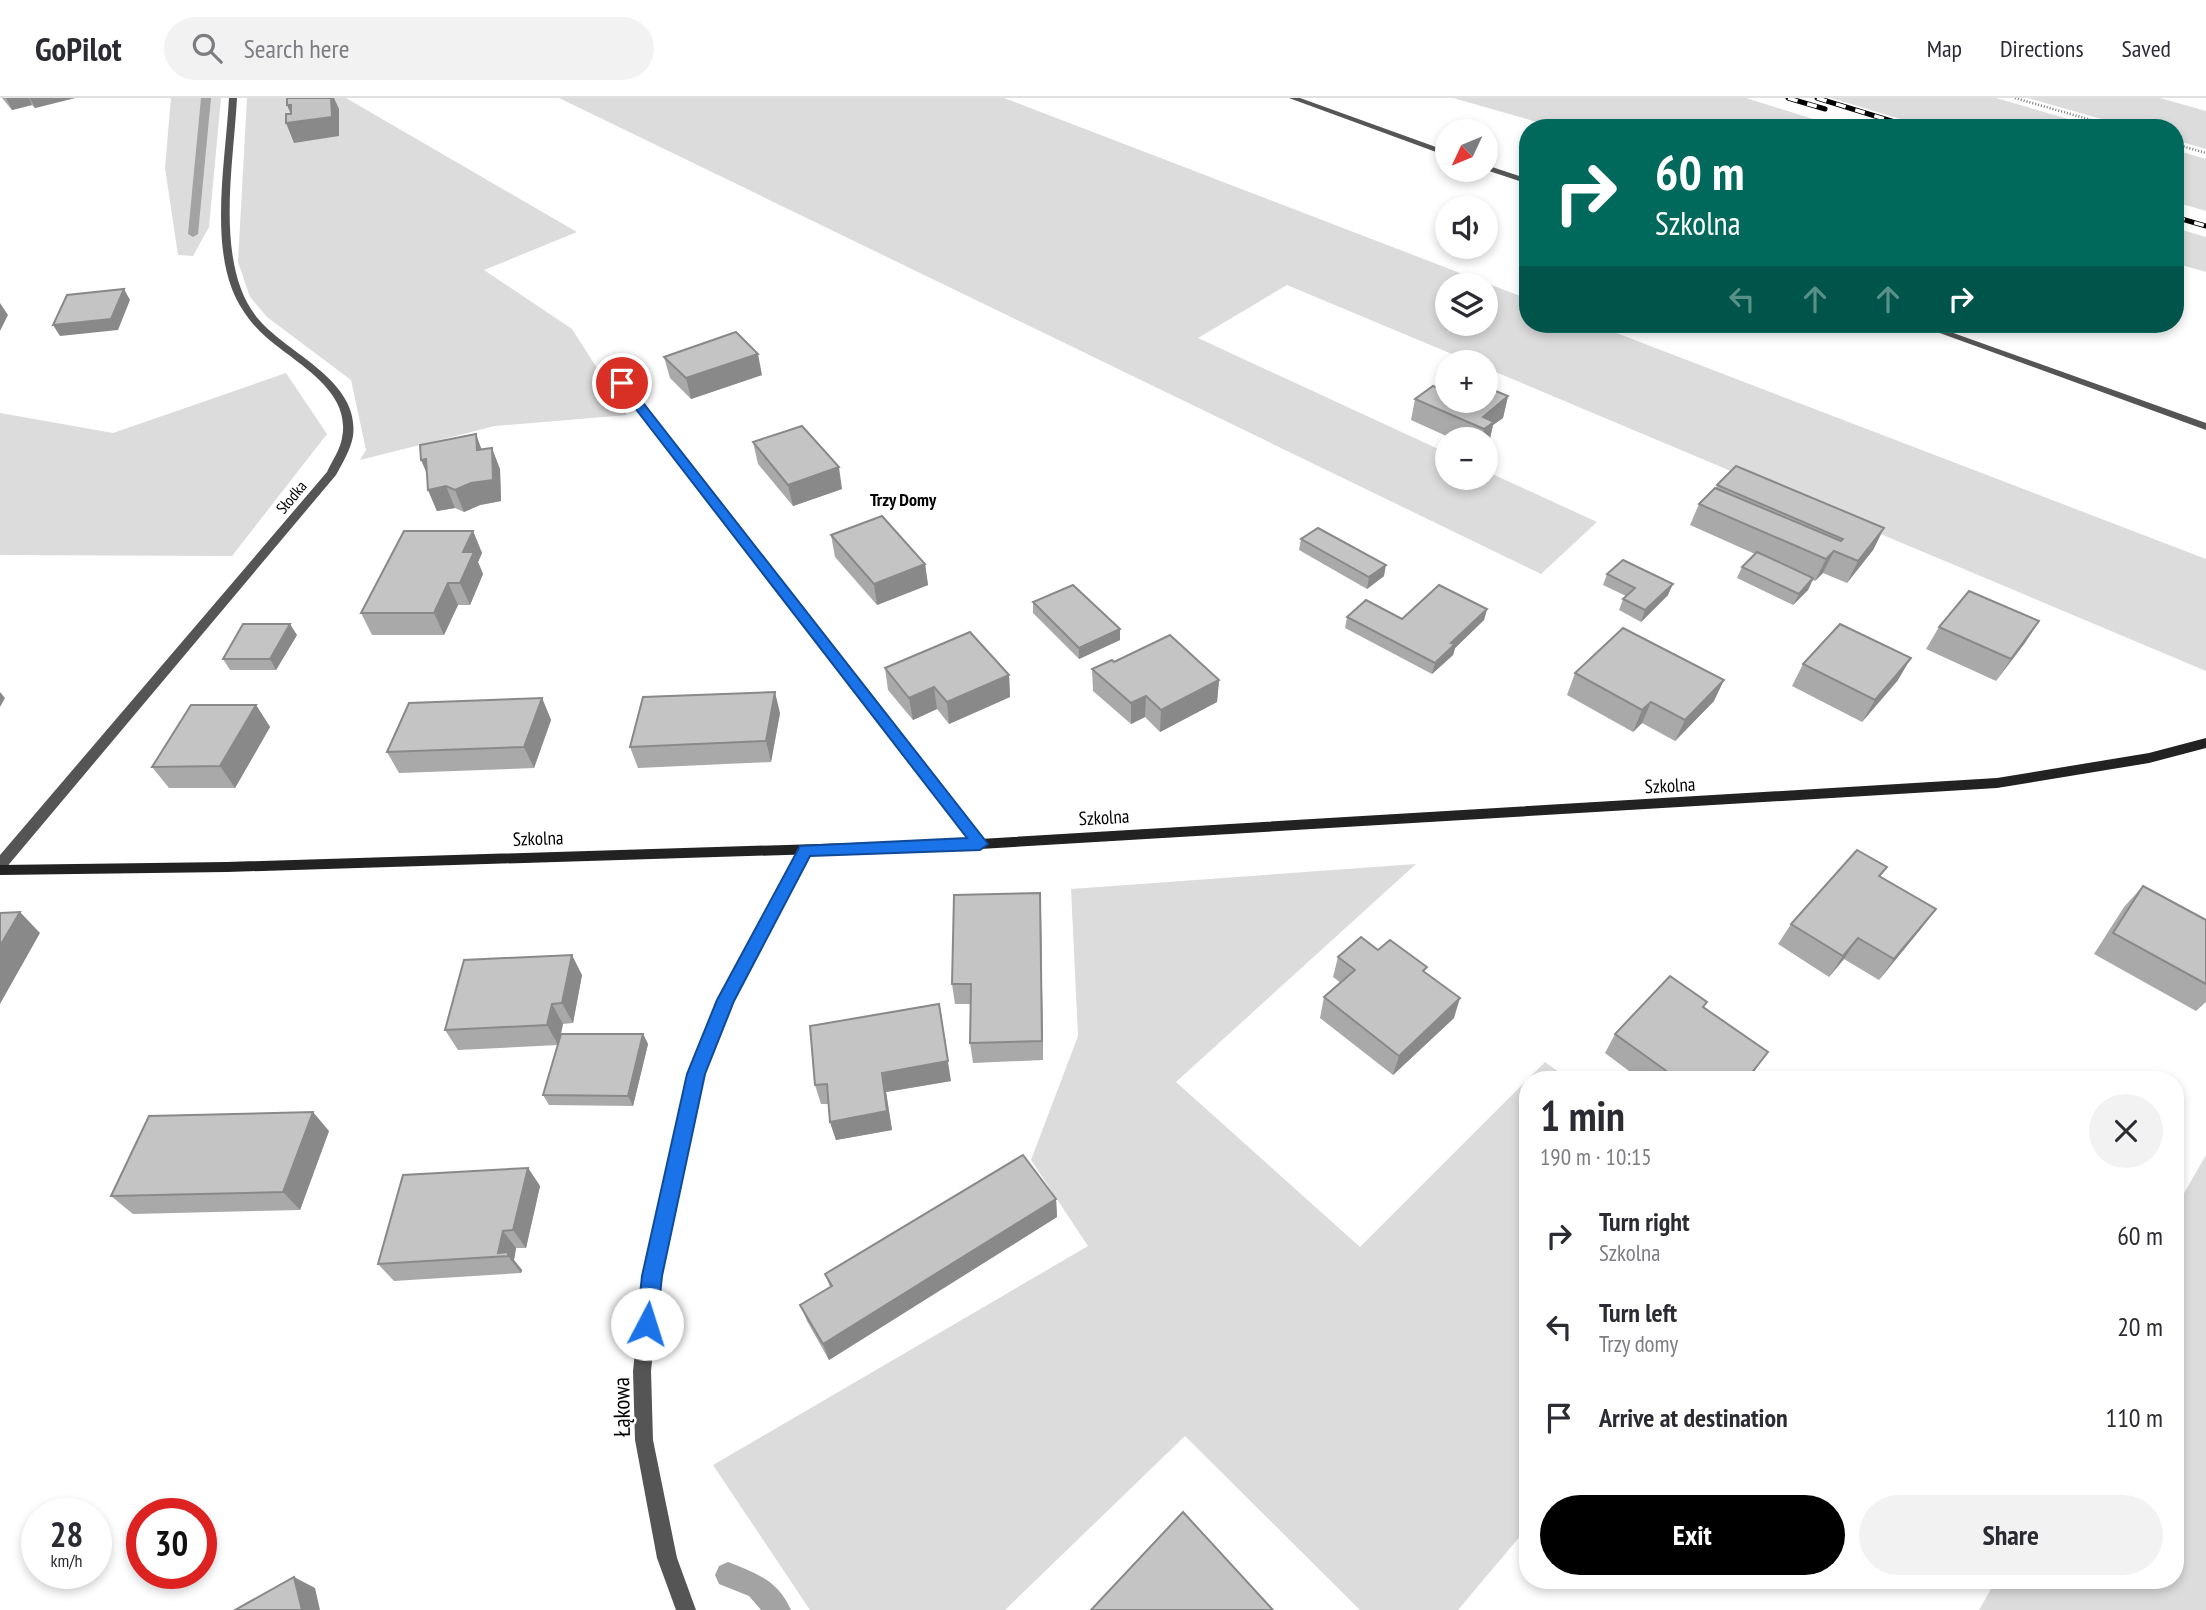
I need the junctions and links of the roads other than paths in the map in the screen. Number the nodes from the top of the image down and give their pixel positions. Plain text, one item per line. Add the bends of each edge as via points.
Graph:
1 (233, 98) edge
2 (1293, 98) edge
3 (1435, 149) edge
4 (1498, 172) edge
5 (1519, 180) edge
6 (1945, 333) edge
7 (622, 383) dead end
8 (2206, 427) edge
9 (2206, 743) edge
10 (980, 844) junction
11 (805, 850) junction
12 (0, 864) edge
13 (0, 870) edge
14 (686, 1610) edge

1 - 12 street, Słodka via 226,238 237,289 257,322 315,370 344,404 348,434 331,473
2 - 3 street
4 - 5 street
6 - 8 street
7 - 10 street
9 - 10 street, Szkolna via 2150,758 1997,783
10 - 11 street, Szkolna
11 - 13 street, Szkolna
11 - 14 street, Łąkowa via 726,1000 696,1074 652,1276 642,1371 644,1440 667,1558

